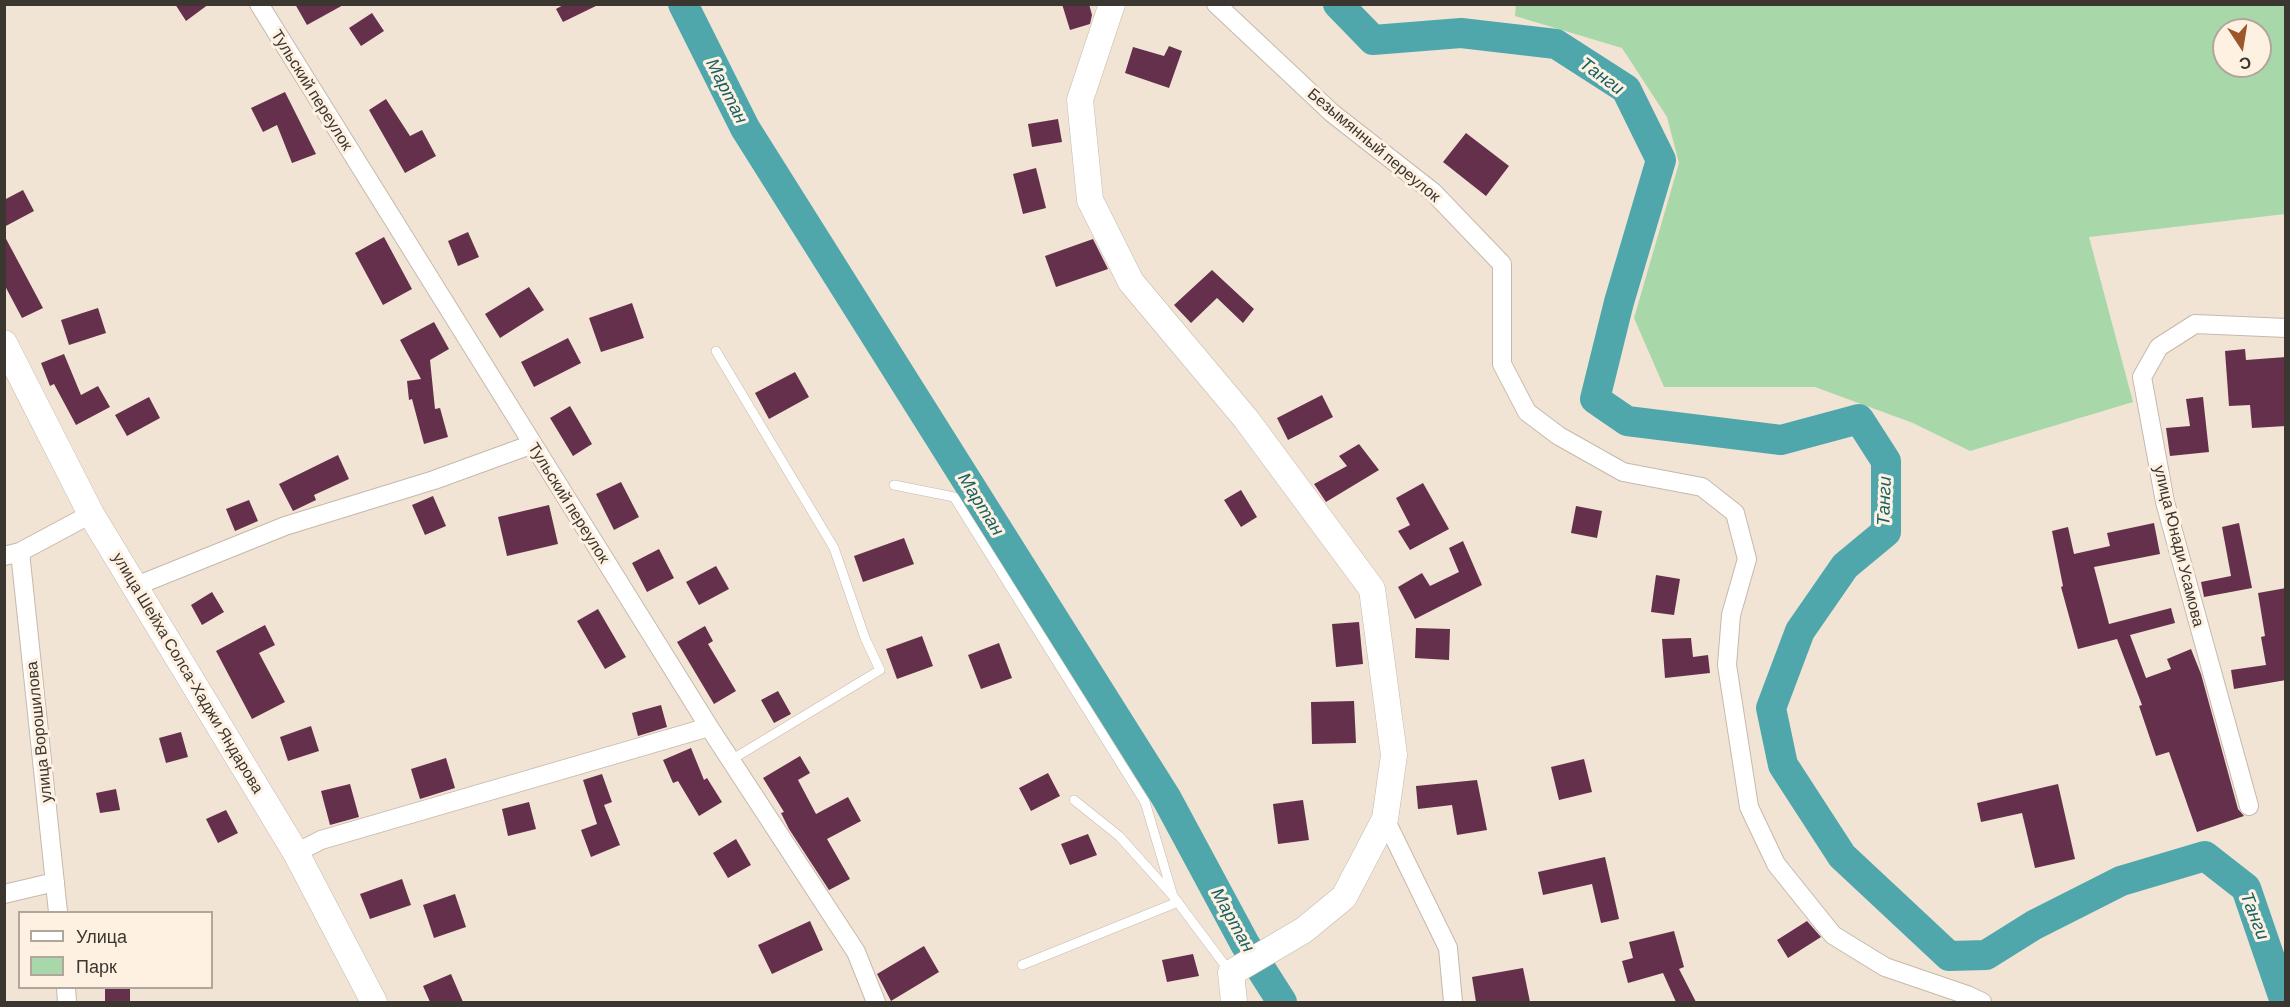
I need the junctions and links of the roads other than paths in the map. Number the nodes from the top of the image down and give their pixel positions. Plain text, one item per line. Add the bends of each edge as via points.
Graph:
1 (259, 4) edge
2 (1112, 4) edge
3 (1216, 4) edge
4 (2286, 328) edge
5 (4, 343) edge
6 (716, 351) dead end
7 (533, 444) junction
8 (894, 485) dead end
9 (91, 514) junction
10 (12, 554) edge
11 (136, 586) junction
12 (709, 727) junction
13 (731, 760) junction
14 (1074, 800) dead end
15 (2249, 806) dead end
16 (1385, 819) junction
17 (296, 853) junction
18 (56, 882) junction
19 (4, 894) edge
20 (1175, 899) junction
21 (58, 911) edge
22 (1022, 965) dead end
23 (1231, 973) junction
24 (374, 1002) edge
25 (876, 1002) edge
26 (1234, 1002) edge
27 (1453, 1002) edge
28 (1982, 1002) edge

1 - 7 street, Тульский переулок
2 - 16 street via 1080,100 1090,200 1131,282 1246,419 1372,589 1394,755
3 - 28 street, Безымянный переулок via 1332,113 1433,192 1502,264 1502,364 1527,412 1559,436 1623,472 1702,487 1735,513 1747,559 1731,615 1727,665 1749,807 1776,864 1833,935 1885,967
4 - 15 street, улица Юнади Усамова via 2195,324 2159,347 2142,377 2165,502
5 - 9 street, улица Шейха Солса-Хаджи Яндарова
6 - 13 lane via 834,548 880,670
7 - 11 street via 434,480 285,526
7 - 12 street, Тульский переулок
8 - 20 lane via 954,497 1145,802
9 - 10 street
9 - 11 street, улица Шейха Солса-Хаджи Яндарова
10 - 18 street, улица Ворошилова
11 - 17 street, улица Шейха Солса-Хаджи Яндарова
12 - 13 street, Тульский переулок
12 - 17 street via 321,840
13 - 25 street, Тульский переулок via 856,952
14 - 20 lane via 1119,836
16 - 23 street via 1344,897 1304,930
16 - 27 street via 1448,948
17 - 24 street, улица Шейха Солса-Хаджи Яндарова
18 - 19 street
18 - 21 street, улица Ворошилова
20 - 22 lane
20 - 23 lane
23 - 26 street

